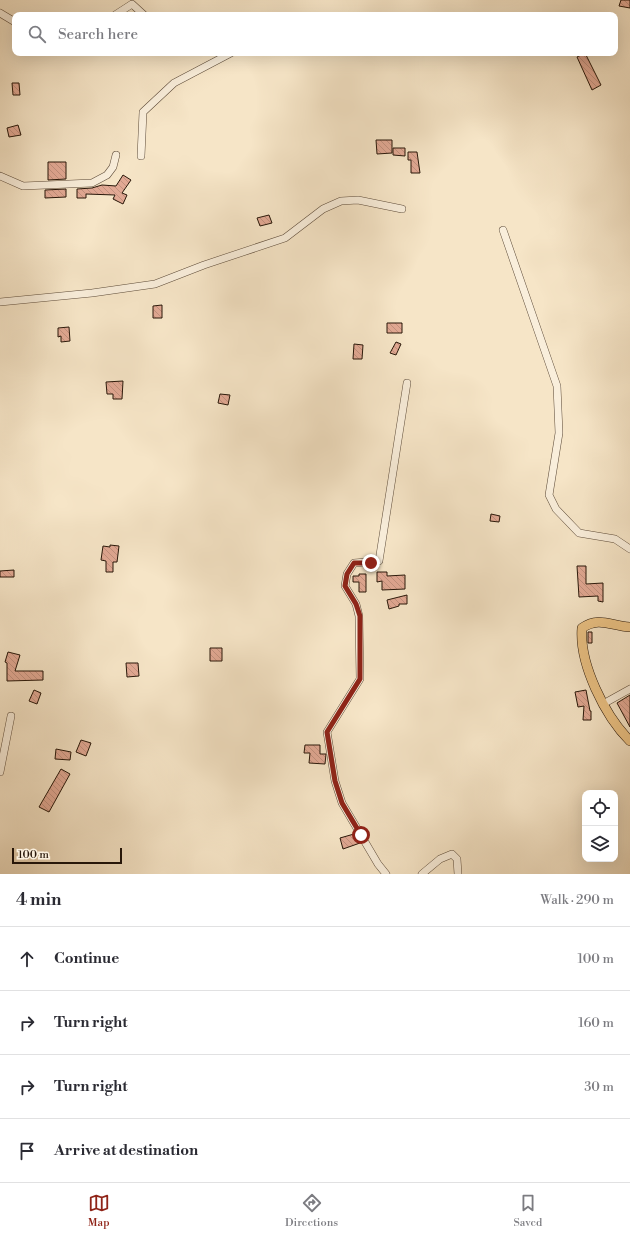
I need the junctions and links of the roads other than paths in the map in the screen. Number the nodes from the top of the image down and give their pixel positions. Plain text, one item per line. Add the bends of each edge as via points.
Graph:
1 (120, 12) edge
2 (141, 12) edge
3 (0, 13) edge
4 (12, 20) edge
5 (225, 56) edge
6 (116, 155) dead end
7 (141, 156) dead end
8 (0, 176) edge
9 (402, 209) dead end
10 (503, 230) dead end
11 (0, 302) edge
12 (408, 383) dead end
13 (630, 549) edge
14 (630, 627) edge
15 (630, 689) edge
16 (603, 704) junction
17 (11, 716) dead end
18 (630, 741) edge
19 (0, 772) edge
20 (386, 874) edge
21 (422, 874) edge
22 (458, 874) edge

1 - 2 street via 132,4
3 - 4 street
5 - 7 street via 174,83 143,112
6 - 8 street via 107,176 92,183 23,186
9 - 11 street via 358,200 342,201 323,209 285,238 155,284
10 - 13 street via 557,386 559,433 549,496 556,509 579,533 615,539
12 - 20 street via 379,561 354,563 347,574 345,586 360,616 360,679 327,732 335,781 342,803
14 - 16 main road via 600,621 589,623 582,628 581,641 596,692
15 - 16 street
16 - 18 main road via 614,724
17 - 19 street
21 - 22 street via 440,859 452,854 457,859

